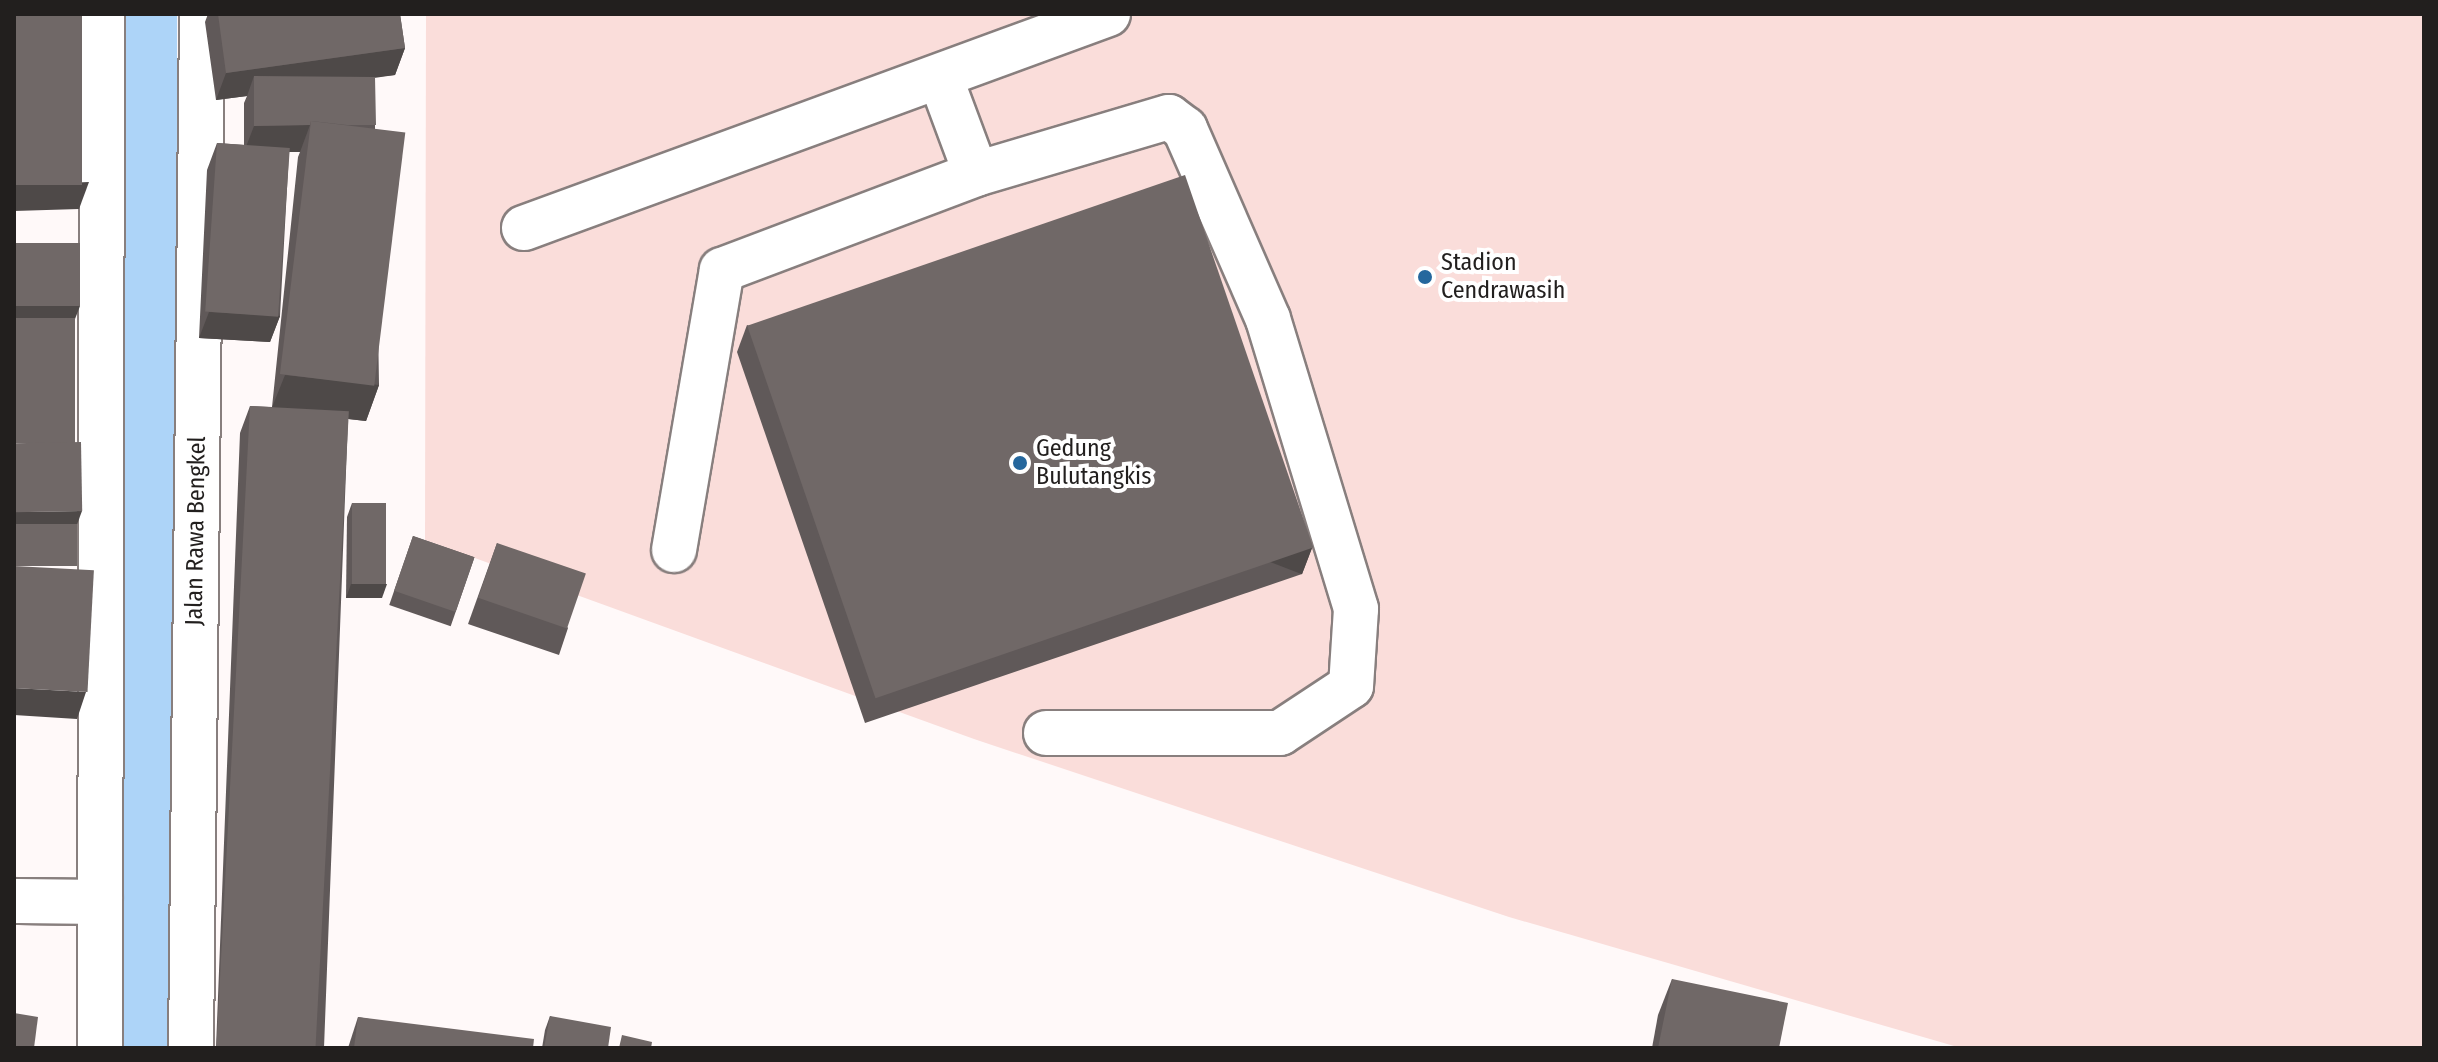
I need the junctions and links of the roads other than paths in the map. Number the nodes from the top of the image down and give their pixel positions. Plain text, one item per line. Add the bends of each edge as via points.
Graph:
1 (102, 14) edge
2 (202, 14) edge
3 (1108, 14) edge
4 (940, 77) junction
5 (976, 174) junction
6 (524, 228) dead end
7 (674, 550) dead end
8 (1046, 733) dead end
9 (14, 901) edge
10 (100, 902) junction
11 (100, 1048) edge
12 (191, 1048) edge

1 - 10 street
2 - 12 street, Jalan Rawa Bengkel
3 - 4 street
4 - 5 street
4 - 6 street
5 - 7 street via 722,270
5 - 8 street via 1169,117 1185,129 1268,319 1356,609 1351,686 1280,733
9 - 10 street
10 - 11 street

